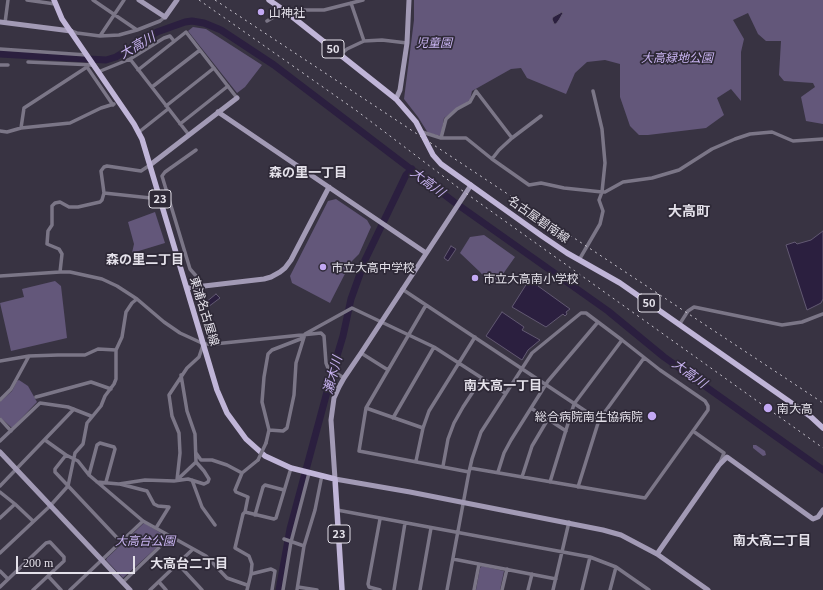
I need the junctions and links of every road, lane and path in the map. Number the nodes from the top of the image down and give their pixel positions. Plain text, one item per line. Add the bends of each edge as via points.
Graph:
1 (8, 0) edge
2 (27, 0) edge
3 (93, 0) edge
4 (124, 0) edge
5 (139, 0) edge
6 (177, 0) edge
7 (269, 0) edge
8 (363, 0) edge
9 (409, 0) edge
10 (55, 2) edge
11 (351, 3) junction
12 (286, 11) junction
13 (114, 14) junction
14 (165, 17) junction
15 (2, 22) edge
16 (267, 22) dead end
17 (137, 30) junction
18 (71, 31) junction
19 (100, 36) junction
20 (174, 41) junction
21 (364, 41) junction
22 (407, 43) junction
23 (0, 49) edge
24 (200, 50) junction
25 (340, 55) junction
26 (88, 56) junction
27 (130, 59) junction
28 (28, 62) dead end
29 (8, 65) dead end
30 (94, 65) junction
31 (0, 66) edge
32 (214, 68) junction
33 (138, 70) junction
34 (98, 72) junction
35 (228, 86) junction
36 (152, 88) junction
37 (593, 91) dead end
38 (237, 98) joint
39 (396, 99) junction
40 (120, 103) junction
41 (113, 105) junction
42 (167, 107) junction
43 (218, 112) junction
44 (541, 116) dead end
45 (180, 124) junction
46 (21, 128) junction
47 (0, 131) edge
48 (139, 132) junction
49 (422, 132) junction
50 (189, 135) junction
51 (442, 138) junction
52 (512, 138) junction
53 (823, 139) edge
54 (196, 150) dead end
55 (492, 159) junction
56 (150, 165) junction
57 (471, 185) junction
58 (329, 187) junction
59 (602, 192) junction
60 (104, 193) junction
61 (160, 199) junction
62 (426, 253) junction
63 (580, 260) junction
64 (60, 272) junction
65 (0, 276) edge
66 (199, 286) junction
67 (187, 288) junction
68 (402, 289) junction
69 (137, 299) junction
70 (426, 305) junction
71 (823, 314) edge
72 (381, 322) junction
73 (598, 322) junction
74 (678, 325) junction
75 (304, 336) junction
76 (408, 336) junction
77 (475, 337) junction
78 (622, 340) junction
79 (204, 344) junction
80 (434, 347) junction
81 (116, 350) junction
82 (361, 353) junction
83 (29, 356) junction
84 (644, 358) junction
85 (0, 361) edge
86 (459, 363) junction
87 (522, 368) junction
88 (388, 370) junction
89 (181, 375) junction
90 (344, 378) junction
91 (482, 378) junction
92 (546, 385) junction
93 (111, 389) junction
94 (506, 393) junction
95 (36, 397) dead end
96 (0, 400) edge
97 (574, 404) junction
98 (366, 408) junction
99 (531, 408) junction
100 (74, 409) junction
101 (91, 416) junction
102 (393, 418) junction
103 (0, 419) edge
104 (548, 419) junction
105 (599, 420) junction
106 (423, 428) junction
107 (823, 428) edge
108 (269, 430) junction
109 (11, 431) junction
110 (566, 431) junction
111 (693, 431) junction
112 (45, 440) junction
113 (0, 441) edge
114 (0, 452) edge
115 (196, 452) junction
116 (66, 455) junction
117 (74, 458) junction
118 (196, 462) junction
119 (416, 462) junction
120 (719, 465) junction
121 (442, 466) junction
122 (290, 468) junction
123 (16, 470) junction
124 (470, 470) junction
125 (307, 472) junction
126 (498, 472) junction
127 (242, 473) junction
128 (89, 475) junction
129 (322, 476) junction
130 (522, 477) junction
131 (335, 479) junction
132 (178, 480) junction
133 (192, 480) junction
134 (96, 482) junction
135 (106, 482) junction
136 (550, 482) junction
137 (119, 484) junction
138 (0, 486) edge
139 (68, 486) junction
140 (578, 487) junction
141 (284, 490) junction
142 (0, 492) edge
143 (464, 502) junction
144 (15, 504) junction
145 (50, 506) junction
146 (337, 510) junction
147 (823, 510) edge
148 (245, 512) junction
149 (255, 514) junction
150 (0, 518) edge
151 (380, 519) junction
152 (143, 521) junction
153 (33, 522) junction
154 (569, 522) junction
155 (405, 523) junction
156 (215, 525) dead end
157 (156, 528) junction
158 (431, 528) junction
159 (458, 533) junction
160 (171, 536) junction
161 (288, 540) junction
162 (121, 542) junction
163 (304, 546) junction
164 (193, 549) junction
165 (563, 552) junction
166 (0, 553) edge
167 (657, 554) junction
168 (590, 557) junction
169 (453, 559) junction
170 (102, 560) junction
171 (178, 564) junction
172 (479, 564) junction
173 (616, 567) junction
174 (507, 570) junction
175 (0, 571) edge
176 (251, 574) junction
177 (532, 574) junction
178 (48, 576) junction
179 (8, 579) junction
180 (556, 579) junction
181 (123, 582) junction
182 (159, 582) junction
183 (641, 584) junction
184 (0, 587) edge
185 (247, 588) edge
186 (298, 588) edge
187 (33, 590) edge
188 (61, 590) edge
189 (70, 590) edge
190 (130, 590) edge
191 (150, 590) edge
192 (166, 590) edge
193 (202, 590) edge
194 (272, 590) edge
195 (283, 590) edge
196 (317, 590) edge
197 (342, 590) edge
198 (380, 590) edge
199 (394, 590) edge
200 (420, 590) edge
201 (447, 590) edge
202 (474, 590) edge
203 (502, 590) edge
204 (528, 590) edge
205 (554, 590) edge
206 (582, 590) edge
207 (610, 590) edge
208 (639, 590) edge
209 (649, 590) edge
210 (708, 590) edge

1 - 15 street
2 - 10 street
3 - 13 street
4 - 13 street
5 - 14 street
6 - 14 street
7 - 12 main road, 名古屋碧南線 / 50
8 - 11 street
9 - 22 street
10 - 18 main road, 東浦名古屋線 / 23 via 62,19
11 - 12 street via 324,10
11 - 21 street
12 - 16 street
12 - 25 main road, 名古屋碧南線 / 50
13 - 17 street
13 - 19 street
14 - 17 street
15 - 18 street
17 - 19 street via 119,35
18 - 19 street
18 - 26 main road, 東浦名古屋線 / 23
20 - 24 street via 186,32
20 - 27 street via 170,36 164,38
20 - 33 street
21 - 22 street
21 - 25 street
22 - 39 street via 400,90
23 - 26 street
24 - 32 street
24 - 36 street
25 - 39 main road, 名古屋碧南線 / 50
26 - 30 main road, 東浦名古屋線 / 23
27 - 33 street
27 - 34 street
28 - 30 street
29 - 31 street
30 - 34 main road, 東浦名古屋線 / 23
32 - 35 street
32 - 42 street
33 - 36 street
34 - 40 main road, 東浦名古屋線 / 23
35 - 38 street
35 - 45 street
36 - 42 street
37 - 59 street via 602,129 605,163
38 - 43 street
39 - 49 main road, 名古屋碧南線 / 50
40 - 41 street
40 - 48 main road, 東浦名古屋線 / 23
41 - 46 street via 70,123
41 - 46 street via 87,67 24,108
42 - 45 street
42 - 48 street
43 - 50 street
43 - 58 street
44 - 52 street
45 - 50 street
46 - 47 street
48 - 56 main road, 東浦名古屋線 / 23
49 - 51 street
49 - 57 main road, 名古屋碧南線 / 50 via 433,155 441,164
50 - 56 street
51 - 52 street via 446,119 470,102 476,91
51 - 55 street via 466,138
52 - 55 street
53 - 59 street via 794,141 772,132 750,134 712,149 679,170 652,178 623,182
54 - 66 street via 162,176 190,269 197,277
55 - 59 street via 529,185 541,183
56 - 60 street via 141,170 104,167 101,171
56 - 61 main road, 東浦名古屋線 / 23
57 - 62 street
57 - 63 main road, 名古屋碧南線 / 50
58 - 62 street
58 - 66 street via 291,260 280,272 264,280
59 - 63 street via 599,200 603,211 600,224
60 - 61 street
60 - 64 street via 100,202 78,207 69,207 60,202 52,206 52,225 48,231 47,244 59,249 62,254
61 - 67 main road, 東浦名古屋線 / 23
62 - 68 street
63 - 74 main road, 名古屋碧南線 / 50 via 620,283
64 - 65 street
64 - 69 street via 102,279
66 - 67 street
67 - 79 main road, 東浦名古屋線 / 23
68 - 70 street
68 - 72 street
69 - 79 street via 180,333
69 - 81 street via 126,312 122,337
70 - 76 street
70 - 77 street
71 - 74 street via 802,322 782,325 694,307
72 - 75 street via 352,308
72 - 76 street
72 - 82 street
73 - 78 street
73 - 87 street via 586,313 581,313 532,353
73 - 92 street
74 - 107 main road, 名古屋碧南線 / 50 via 810,416
75 - 79 street
75 - 90 street via 321,332 324,336 326,363 329,369
75 - 108 street via 296,363 294,395 286,428 283,431
75 - 108 street via 268,354 262,402
76 - 80 street
76 - 88 street
77 - 86 street
77 - 87 street
78 - 84 street
78 - 97 street
79 - 89 street via 199,357
79 - 122 main road, 東浦名古屋線 / 23 via 222,403 232,422 265,456
80 - 86 street
80 - 102 street
81 - 83 street via 98,349 85,355
81 - 93 street via 116,379
82 - 88 street
82 - 90 street
83 - 85 street
83 - 96 street via 11,389
84 - 105 street
84 - 111 street via 705,401 708,410
86 - 91 street
86 - 106 street via 437,396
87 - 92 street
87 - 94 street
88 - 98 street
89 - 115 street via 187,411 195,434
89 - 132 street via 168,395 179,433
90 - 131 street via 334,398 331,420
91 - 94 street
91 - 121 street via 454,423
92 - 97 street
92 - 99 street
93 - 95 street via 91,382
93 - 101 street via 101,406
94 - 124 street via 481,432
97 - 105 street
97 - 110 street
98 - 102 street
98 - 119 street via 359,451
99 - 104 street
99 - 126 street via 504,453
100 - 101 street
100 - 109 street via 40,403
100 - 112 street
101 - 117 street via 82,444
102 - 106 street
103 - 109 street
104 - 110 street
104 - 130 street via 532,446
105 - 140 street
106 - 119 street
108 - 127 street, bridge via 258,460
109 - 113 street
110 - 136 street
111 - 120 street via 724,453
111 - 140 street via 645,498
112 - 116 street
112 - 123 street
114 - 123 street
115 - 118 street
115 - 127 street via 201,460 212,460
116 - 117 street
116 - 139 street via 55,472
117 - 128 street
117 - 139 street
118 - 132 street
118 - 133 street via 209,479 204,484
119 - 121 street
120 - 147 street via 727,457 813,519
120 - 167 street
121 - 124 street
122 - 125 main road, 東浦名古屋線 / 23
122 - 141 street
123 - 138 street
123 - 145 street
124 - 126 street
124 - 143 street
125 - 129 main road, 東浦名古屋線 / 23
125 - 161 street
126 - 130 street
127 - 148 street via 235,490 248,497
128 - 134 street
128 - 135 street via 97,444 114,447
129 - 131 main road, 東浦名古屋線 / 23
129 - 163 street
130 - 136 street
131 - 143 street
131 - 146 main road, 23
132 - 133 street
132 - 137 street via 145,480
133 - 156 street via 202,507
134 - 135 street
134 - 152 street
135 - 137 street
136 - 140 street
137 - 157 street via 147,491 154,504 169,507
139 - 145 street
139 - 162 street
141 - 149 street via 265,485
141 - 149 street via 276,518
142 - 144 street
143 - 154 street
143 - 159 street
144 - 150 street
144 - 153 street
145 - 153 street
145 - 170 street
146 - 151 street
146 - 197 main road, 23
148 - 149 street
148 - 176 street via 235,548 249,556 252,564
151 - 155 street
151 - 198 street via 368,584 369,587
152 - 157 street
152 - 162 street
153 - 166 street
154 - 165 street
154 - 167 street via 621,535
155 - 158 street
155 - 199 street
157 - 160 street
158 - 159 street
158 - 200 street
159 - 165 street
159 - 169 street
160 - 164 street
160 - 181 street
161 - 163 street
161 - 195 street
162 - 170 street
163 - 186 street
164 - 171 street
164 - 185 street via 206,556 227,578
165 - 168 street
165 - 180 street
167 - 210 street
168 - 173 street
168 - 206 street
169 - 172 street
169 - 201 street
170 - 181 street
170 - 189 street
171 - 182 street
171 - 193 street
172 - 174 street
172 - 202 street
173 - 183 street
173 - 207 street
174 - 177 street
174 - 203 street
175 - 179 street
176 - 185 street
176 - 194 street via 272,569 275,571
177 - 180 street
177 - 204 street
178 - 179 street via 64,561 64,557 50,542
178 - 187 street
178 - 188 street
179 - 184 street
180 - 205 street
181 - 190 street
182 - 191 street
182 - 192 street
183 - 208 street
183 - 209 street
186 - 196 street

